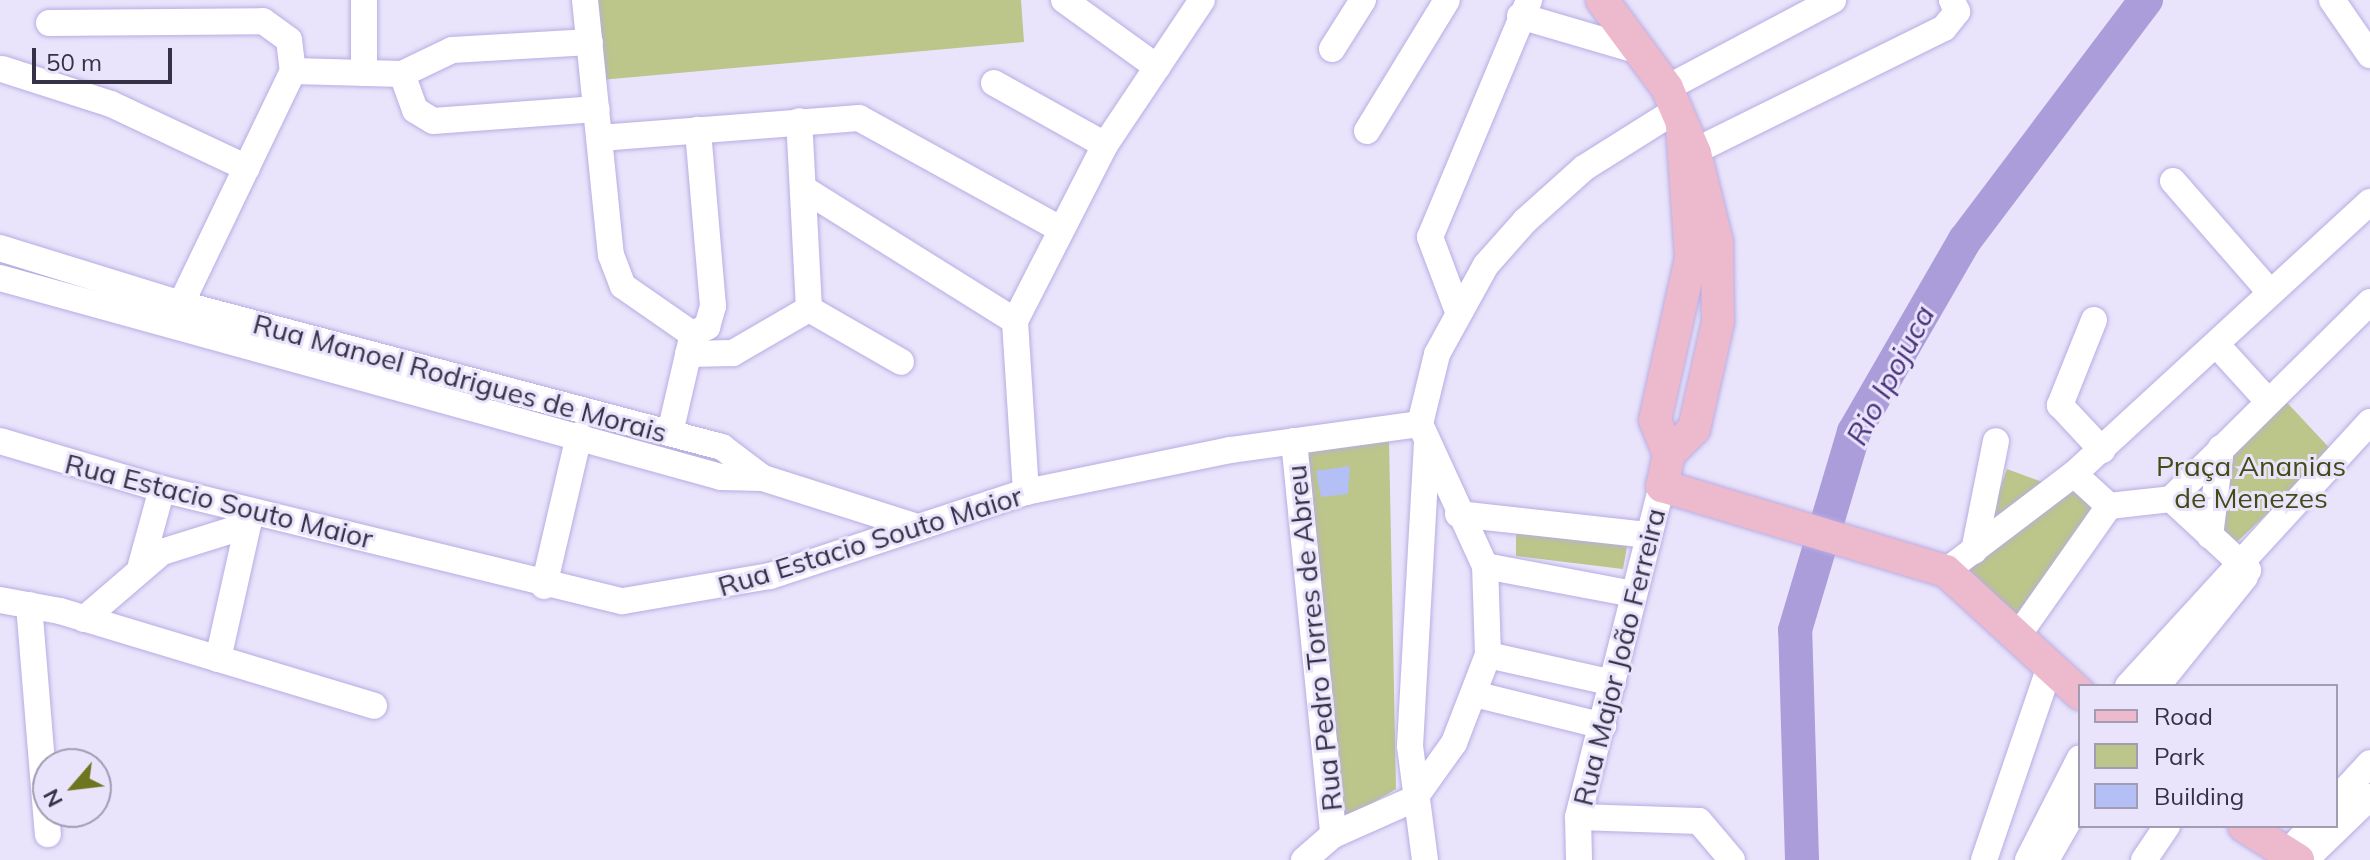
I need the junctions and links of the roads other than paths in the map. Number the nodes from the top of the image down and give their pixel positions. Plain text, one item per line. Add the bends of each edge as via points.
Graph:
1 (364, 0) edge
2 (585, 0) edge
3 (1064, 0) edge
4 (1202, 0) edge
5 (1363, 0) edge
6 (1447, 0) edge
7 (1602, 0) edge
8 (1833, 0) edge
9 (2332, 0) edge
10 (1954, 6) edge
11 (1525, 8) edge
12 (49, 23) dead end
13 (590, 42) junction
14 (1332, 49) dead end
15 (1643, 52) junction
16 (2370, 55) edge
17 (294, 63) junction
18 (1157, 67) junction
19 (2, 69) edge
20 (364, 73) junction
21 (402, 74) junction
22 (994, 83) dead end
23 (597, 109) junction
24 (799, 121) junction
25 (1681, 126) junction
26 (698, 130) junction
27 (1367, 131) dead end
28 (600, 138) junction
29 (1105, 145) junction
30 (247, 168) junction
31 (2173, 181) dead end
32 (804, 189) junction
33 (2370, 202) edge
34 (1058, 228) junction
35 (0, 248) edge
36 (0, 278) edge
37 (2270, 292) junction
38 (2370, 302) edge
39 (181, 304) junction
40 (809, 309) junction
41 (1457, 309) junction
42 (2094, 320) dead end
43 (1015, 321) junction
44 (690, 344) junction
45 (2216, 344) junction
46 (1670, 350) junction
47 (1711, 355) junction
48 (901, 362) dead end
49 (422, 379) junction
50 (2266, 399) junction
51 (576, 405) junction
52 (2370, 422) edge
53 (670, 433) junction
54 (1424, 433) junction
55 (574, 434) junction
56 (0, 441) edge
57 (1294, 441) junction
58 (1996, 441) dead end
59 (2370, 446) edge
60 (2221, 448) junction
61 (2102, 450) junction
62 (1669, 454) junction
63 (2074, 474) junction
64 (763, 478) junction
65 (1662, 486) junction
66 (162, 489) junction
67 (1026, 492) junction
68 (2171, 499) junction
69 (2109, 506) junction
70 (1458, 514) junction
71 (250, 516) junction
72 (911, 525) junction
73 (1649, 535) junction
74 (2210, 536) junction
75 (1974, 551) junction
76 (141, 565) junction
77 (1485, 566) junction
78 (2243, 566) junction
79 (1946, 571) junction
80 (544, 586) junction
81 (1633, 594) junction
82 (0, 600) edge
83 (29, 605) junction
84 (2197, 618) junction
85 (84, 619) junction
86 (2017, 637) junction
87 (1488, 655) junction
88 (218, 659) junction
89 (2050, 666) junction
90 (1613, 683) junction
91 (2130, 684) edge
92 (2158, 684) edge
93 (2078, 692) edge
94 (1478, 695) junction
95 (374, 706) dead end
96 (1603, 726) junction
97 (2078, 762) edge
98 (2370, 763) edge
99 (2370, 797) edge
100 (2338, 798) edge
101 (1414, 799) junction
102 (2078, 804) edge
103 (1578, 817) junction
104 (2338, 824) edge
105 (2166, 828) edge
106 (2247, 828) edge
107 (2311, 828) edge
108 (2333, 828) edge
109 (48, 834) dead end
110 (1333, 835) junction
111 (2297, 858) edge
112 (1304, 860) edge
113 (1425, 860) edge
114 (1579, 860) edge
115 (1732, 860) edge
116 (1984, 860) edge
117 (2028, 860) edge
118 (2046, 860) edge
119 (2144, 860) edge

1 - 20 street
2 - 13 street
3 - 18 street
4 - 18 street
5 - 14 street
6 - 27 street
7 - 15 main road
8 - 25 street
9 - 16 street
10 - 25 street via 1944,28
11 - 15 street
11 - 41 street via 1430,237
12 - 17 street via 263,21 282,31
13 - 21 street via 452,50
13 - 23 street
15 - 25 main road
17 - 20 street
17 - 30 street
18 - 29 street
19 - 30 street via 111,104
20 - 21 street
21 - 23 street via 415,110 433,121
22 - 29 street
23 - 28 street
24 - 26 street
24 - 32 street
24 - 34 street via 859,118 884,126
25 - 41 street via 1584,168 1525,221
25 - 46 main road via 1691,258
25 - 47 main road, Rua Major João Ferreira via 1722,285
26 - 28 street
26 - 44 street via 713,306 707,327
28 - 44 street via 616,271 641,302
29 - 34 street
30 - 39 street
31 - 37 street
32 - 40 street
32 - 43 street
33 - 37 street
34 - 43 street
35 - 39 street, Rua Manoel Rodrigues de Morais
36 - 49 street
37 - 45 street
38 - 50 street
39 - 49 street, Rua Manoel Rodrigues de Morais
40 - 44 street via 733,353
40 - 48 street
41 - 54 street
42 - 61 street via 2060,405
43 - 67 street
44 - 53 street
45 - 50 street
45 - 61 street
46 - 47 main road
46 - 62 main road via 1655,420
47 - 62 main road, Rua Major João Ferreira via 1694,429
49 - 51 street, Rua Manoel Rodrigues de Morais
49 - 55 street
50 - 60 street
51 - 53 street, Rua Manoel Rodrigues de Morais
51 - 55 street
52 - 78 street
53 - 64 street, Rua Manoel Rodrigues de Morais via 722,447
54 - 57 street, Rua Estacio Souto Maior
54 - 70 street
54 - 101 street via 1413,613
55 - 64 street via 721,477
55 - 80 street
56 - 66 street, Rua Estacio Souto Maior
57 - 67 street, Rua Estacio Souto Maior
57 - 110 street, Rua Pedro Torres de Abreu
58 - 75 street
59 - 78 street
60 - 68 street
60 - 74 street
61 - 63 street
62 - 65 main road, Rua Major João Ferreira
63 - 69 street
63 - 75 street
64 - 72 street, Rua Manoel Rodrigues de Morais
65 - 73 street, Rua Major João Ferreira
65 - 79 main road
66 - 71 street, Rua Estacio Souto Maior
66 - 76 street
67 - 72 street, Rua Estacio Souto Maior
68 - 69 street
68 - 74 street
69 - 86 street
70 - 73 street
70 - 77 street
71 - 76 street
71 - 80 street, Rua Estacio Souto Maior
71 - 88 street
72 - 80 street, Rua Estacio Souto Maior via 770,576 668,598 623,601
73 - 81 street, Rua Major João Ferreira
74 - 78 street
75 - 79 street
76 - 85 street
77 - 81 street
77 - 87 street
78 - 84 street
79 - 86 main road
81 - 90 street, Rua Major João Ferreira
82 - 83 street
83 - 85 street
83 - 109 street
84 - 91 street
84 - 92 street
85 - 88 street
86 - 89 main road
87 - 90 street
87 - 94 street
88 - 95 street
89 - 93 main road
89 - 116 street
90 - 96 street, Rua Major João Ferreira
94 - 96 street
94 - 101 street
96 - 103 street, Rua Major João Ferreira
97 - 117 street
98 - 100 street
99 - 104 street
101 - 110 street
101 - 113 street
102 - 118 street
103 - 114 street, Rua Major João Ferreira
103 - 115 street via 1699,821 1724,842
105 - 119 street
106 - 111 main road
107 - 111 street
108 - 111 street
110 - 112 street

